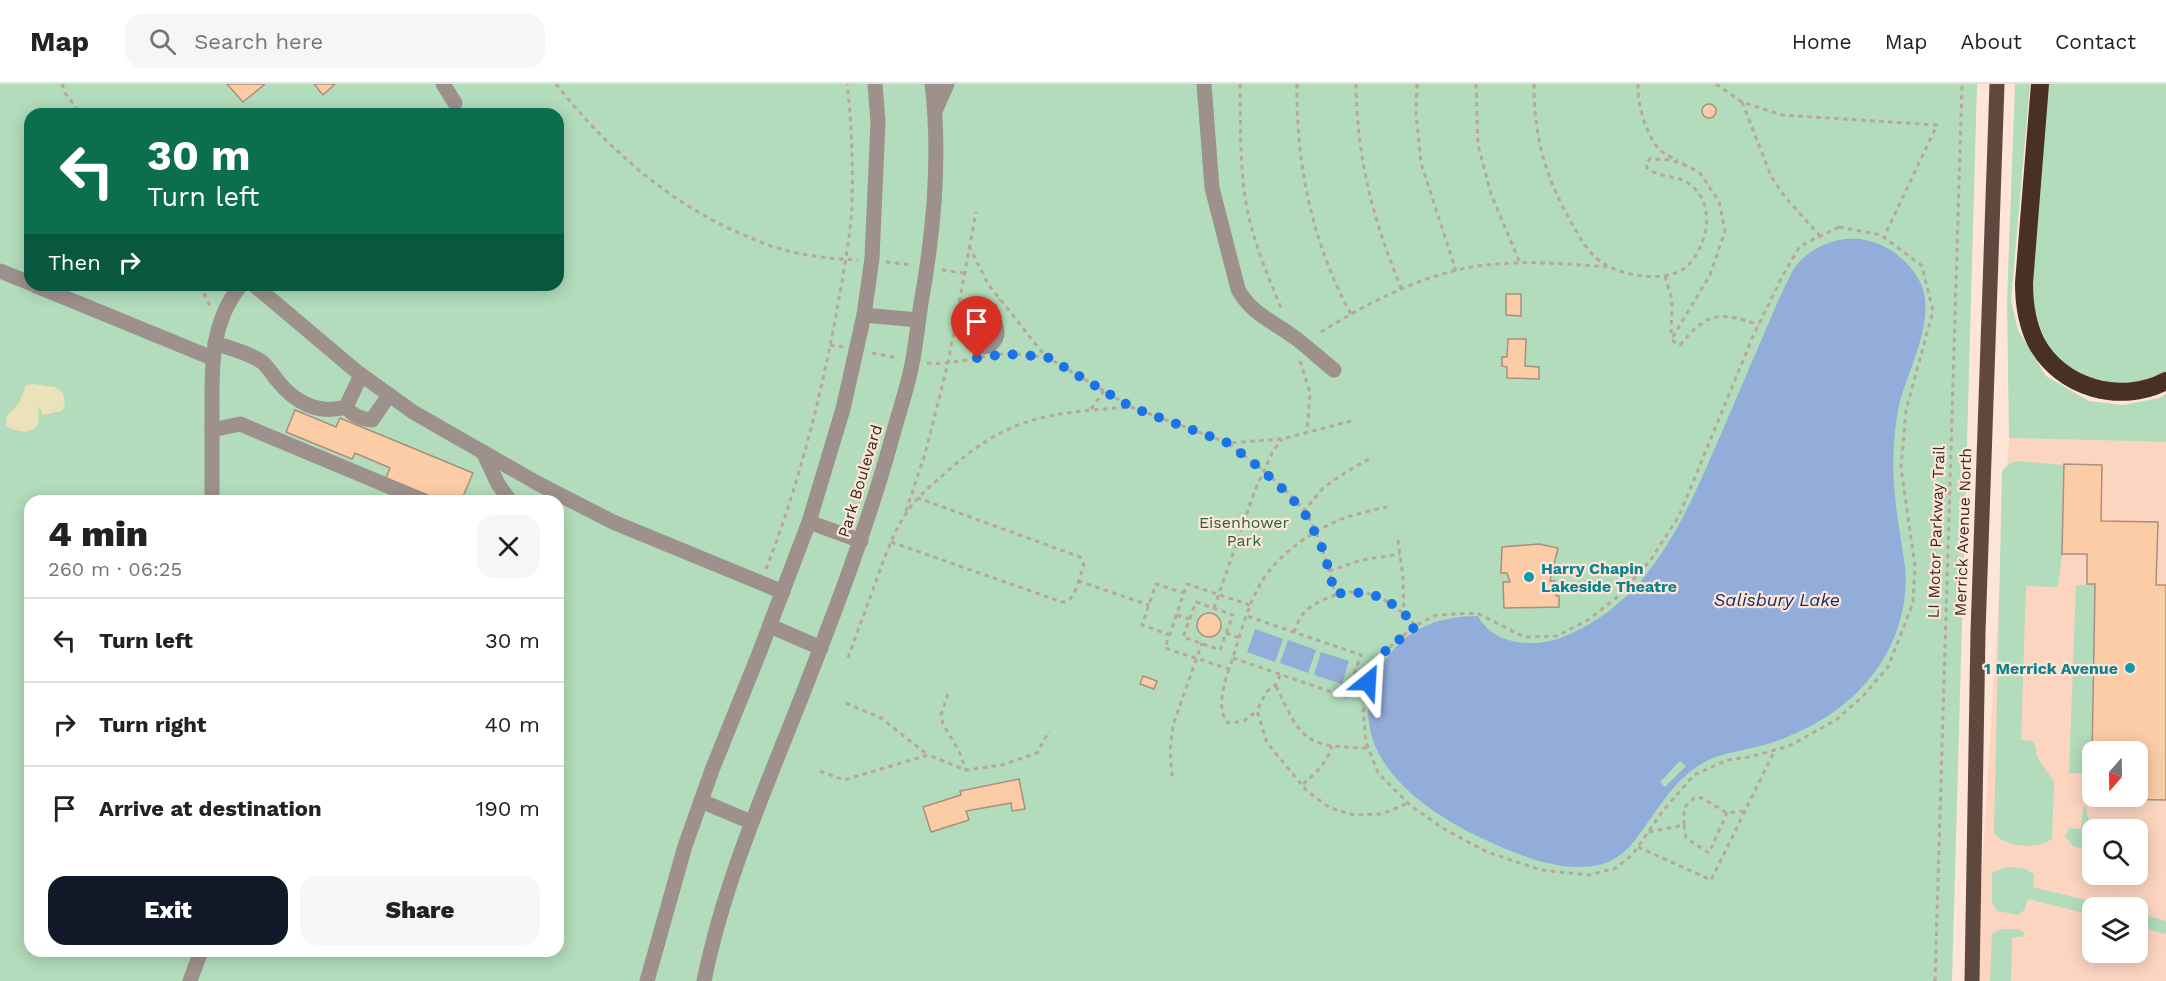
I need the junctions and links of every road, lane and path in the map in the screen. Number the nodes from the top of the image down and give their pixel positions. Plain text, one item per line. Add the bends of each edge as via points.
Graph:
1 (62, 84) edge
2 (444, 84) edge
3 (556, 84) edge
4 (847, 84) edge
5 (875, 84) edge
6 (932, 84) edge
7 (947, 84) edge
8 (1203, 84) edge
9 (1240, 84) edge
10 (1297, 84) edge
11 (1356, 84) edge
12 (1417, 84) edge
13 (1476, 84) edge
14 (1534, 84) edge
15 (1638, 84) edge
16 (1716, 84) edge
17 (1962, 84) edge
18 (1997, 84) edge
19 (2040, 84) edge
20 (1721, 86) edge
21 (1742, 102) junction
22 (455, 103) dead end
23 (76, 108) edge
24 (934, 112) junction
25 (1684, 164) junction
26 (976, 212) dead end
27 (1820, 236) junction
28 (1884, 237) junction
29 (969, 246) junction
30 (845, 260) junction
31 (871, 261) junction
32 (1520, 263) junction
33 (928, 267) junction
34 (1609, 267) junction
35 (0, 271) edge
36 (1455, 271) junction
37 (964, 273) junction
38 (1665, 276) junction
39 (24, 281) edge
40 (1402, 290) junction
41 (49, 291) edge
42 (236, 291) edge
43 (261, 291) edge
44 (1000, 299) junction
45 (1351, 314) junction
46 (864, 315) junction
47 (988, 318) junction
48 (918, 320) junction
49 (1759, 324) junction
50 (1321, 332) dead end
51 (1293, 336) junction
52 (1671, 340) junction
53 (215, 343) junction
54 (830, 345) junction
55 (848, 348) dead end
56 (866, 352) dead end
57 (978, 352) junction
58 (1047, 357) junction
59 (212, 358) junction
60 (903, 359) dead end
61 (922, 363) dead end
62 (948, 363) junction
63 (1334, 370) dead end
64 (361, 375) junction
65 (2166, 381) edge
66 (1104, 391) junction
67 (389, 395) junction
68 (346, 407) junction
69 (1131, 407) junction
70 (1090, 410) junction
71 (1352, 421) dead end
72 (212, 430) junction
73 (1307, 432) junction
74 (1282, 439) junction
75 (1228, 443) junction
76 (483, 452) junction
77 (1369, 459) dead end
78 (1263, 471) junction
79 (212, 495) edge
80 (410, 495) edge
81 (506, 495) edge
82 (560, 495) edge
83 (564, 497) edge
84 (918, 498) junction
85 (1387, 507) dead end
86 (1303, 512) junction
87 (905, 515) junction
88 (809, 522) junction
89 (1316, 533) junction
90 (861, 540) junction
91 (1398, 540) dead end
92 (891, 542) junction
93 (1400, 555) junction
94 (1329, 571) junction
95 (1078, 581) junction
96 (760, 583) junction
97 (783, 592) junction
98 (1184, 593) junction
99 (1335, 594) junction
100 (1218, 595) junction
101 (1149, 605) junction
102 (1250, 605) junction
103 (1214, 608) junction
104 (1404, 614) junction
105 (1177, 615) junction
106 (1247, 616) junction
107 (1189, 619) junction
108 (770, 626) junction
109 (1416, 626) junction
110 (1294, 632) junction
111 (1226, 633) junction
112 (1170, 635) junction
113 (1240, 638) junction
114 (1202, 643) junction
115 (821, 648) junction
116 (848, 658) dead end
117 (1197, 658) junction
118 (1233, 658) junction
119 (1229, 669) junction
120 (1281, 675) junction
121 (1353, 677) junction
122 (1368, 682) junction
123 (1275, 686) junction
124 (948, 694) dead end
125 (846, 703) dead end
126 (1257, 711) junction
127 (1049, 731) dead end
128 (1332, 746) junction
129 (1368, 748) junction
130 (1775, 750) junction
131 (928, 755) junction
132 (966, 770) junction
133 (820, 771) dead end
134 (1172, 776) dead end
135 (1302, 785) junction
136 (701, 801) junction
137 (1408, 803) junction
138 (1745, 811) junction
139 (1727, 813) junction
140 (751, 822) junction
141 (1684, 825) junction
142 (1648, 832) junction
143 (1638, 847) junction
144 (199, 957) edge
145 (190, 981) edge
146 (647, 981) edge
147 (704, 981) edge
148 (1935, 981) edge
149 (1972, 981) edge

1 - 23 path
2 - 22 street
3 - 30 path via 617,151 679,201 728,229 780,249
4 - 30 path via 852,208
5 - 31 street via 878,122
6 - 24 street, Park Boulevard
7 - 24 street
8 - 51 street via 1212,188 1238,290 1253,310
9 - 51 path via 1242,166 1248,214
10 - 45 path via 1300,152 1310,208 1321,248
11 - 40 path via 1359,140 1370,202
12 - 36 path via 1421,163
13 - 32 path via 1478,145 1491,194
14 - 34 path via 1540,150 1550,183 1585,247
15 - 25 path via 1645,123 1658,149
16 - 20 path
17 - 148 path, LI Motor Parkway Trail
18 - 149 main road, Merrick Avenue North via 1978,632
19 - 65 highway via 2024,283 2025,305 2037,344 2070,378 2100,390 2137,392
20 - 21 path
21 - 27 path via 1771,176
21 - 28 path via 1782,115 1937,125
24 - 33 street, Park Boulevard via 937,145
25 - 38 path via 1659,159 1646,163 1652,172 1675,176 1691,186 1701,198 1708,221 1702,247 1685,267
25 - 52 path via 1698,172 1719,201 1725,231 1710,275
26 - 29 path
27 - 28 path via 1839,227
27 - 49 path via 1800,246
28 - 130 path via 1922,266 1933,311 1906,410 1901,468 1914,567 1912,603 1888,667 1863,696 1836,720
29 - 37 path
29 - 44 path
30 - 31 path
30 - 54 path
31 - 33 path
31 - 46 street
32 - 34 path
32 - 36 path
33 - 37 path
33 - 48 street, Park Boulevard
34 - 38 path via 1641,276
35 - 39 street
36 - 40 path
37 - 62 path
38 - 52 path via 1672,300
40 - 45 path
41 - 59 street
42 - 53 street via 222,316
43 - 64 street
44 - 47 path
44 - 58 path
45 - 50 path
46 - 48 street
46 - 88 street via 843,409
47 - 57 path via 981,330
47 - 57 street via 973,320 968,328
48 - 90 street, Park Boulevard via 905,392
49 - 52 path via 1714,316 1697,326 1680,345
49 - 109 path via 1679,516 1650,561 1616,598 1588,620 1557,636 1524,637 1477,613 1436,615
51 - 63 street
51 - 73 path via 1310,393
53 - 59 street
53 - 68 street via 261,361 299,402 335,410
54 - 55 path
54 - 96 path via 787,514
56 - 60 path
57 - 58 path
57 - 62 path
58 - 66 path
59 - 72 street
61 - 62 path
62 - 87 path
64 - 67 street
64 - 68 street
66 - 69 path
66 - 70 path
67 - 68 street via 372,420 361,419
67 - 76 street
69 - 70 path
69 - 75 path
70 - 84 path via 1036,418 1006,429 980,444
71 - 73 path
72 - 79 street
72 - 80 street via 240,424
73 - 74 path
74 - 75 path
74 - 78 path
75 - 78 path
76 - 81 street
76 - 82 street
77 - 86 path via 1323,488
78 - 86 path
78 - 100 path
83 - 96 street via 613,522
84 - 87 path
84 - 95 path via 1080,557 1084,566
85 - 89 path via 1347,517
86 - 89 path
87 - 92 path
88 - 90 street
88 - 97 street
89 - 94 path
89 - 102 path via 1281,556 1261,581
90 - 115 street, Park Boulevard
91 - 93 path
92 - 95 path via 1062,602 1072,598
92 - 116 path
93 - 94 path via 1361,560
93 - 104 path
94 - 99 path
95 - 101 path
96 - 97 street
97 - 108 street
98 - 100 path via 1187,584
98 - 101 path via 1156,584
98 - 105 path
99 - 104 path via 1356,591 1374,595
99 - 110 path via 1314,604 1301,616
100 - 102 path
100 - 103 path
101 - 112 path via 1142,625
102 - 106 path
103 - 107 path via 1196,602
103 - 111 path via 1233,615
104 - 109 path
105 - 107 path
105 - 112 path
106 - 110 path
106 - 113 path
107 - 114 path via 1183,637
108 - 115 street
108 - 136 street
109 - 122 path via 1383,653
110 - 121 path via 1360,655
111 - 113 path
111 - 114 path via 1220,650
112 - 117 path via 1166,648
113 - 118 path
114 - 117 path
115 - 140 street, Park Boulevard
117 - 119 path
117 - 134 path via 1173,725
118 - 119 path
118 - 120 path
119 - 126 path via 1223,693 1225,721 1244,721
120 - 121 path via 1346,697
120 - 123 path
121 - 122 path
122 - 129 path via 1363,712
123 - 126 path via 1270,687
123 - 128 path via 1303,735
124 - 132 path via 943,724
125 - 131 path via 881,718
126 - 135 path via 1267,742
127 - 132 path via 1037,753 1002,765
128 - 129 path
128 - 135 path via 1321,769
129 - 137 path via 1378,773
130 - 138 path
130 - 142 path via 1728,760 1694,775
131 - 132 path
131 - 133 path via 844,780
135 - 137 path via 1330,808 1354,815 1382,814
136 - 140 street
136 - 146 street
137 - 143 path via 1444,829 1488,852 1541,870 1589,875 1616,868
138 - 139 path
138 - 143 path via 1711,880
139 - 141 path via 1695,797 1684,808
139 - 141 path via 1709,853 1686,838
140 - 147 street, Park Boulevard
141 - 142 path
142 - 143 path
144 - 145 street

